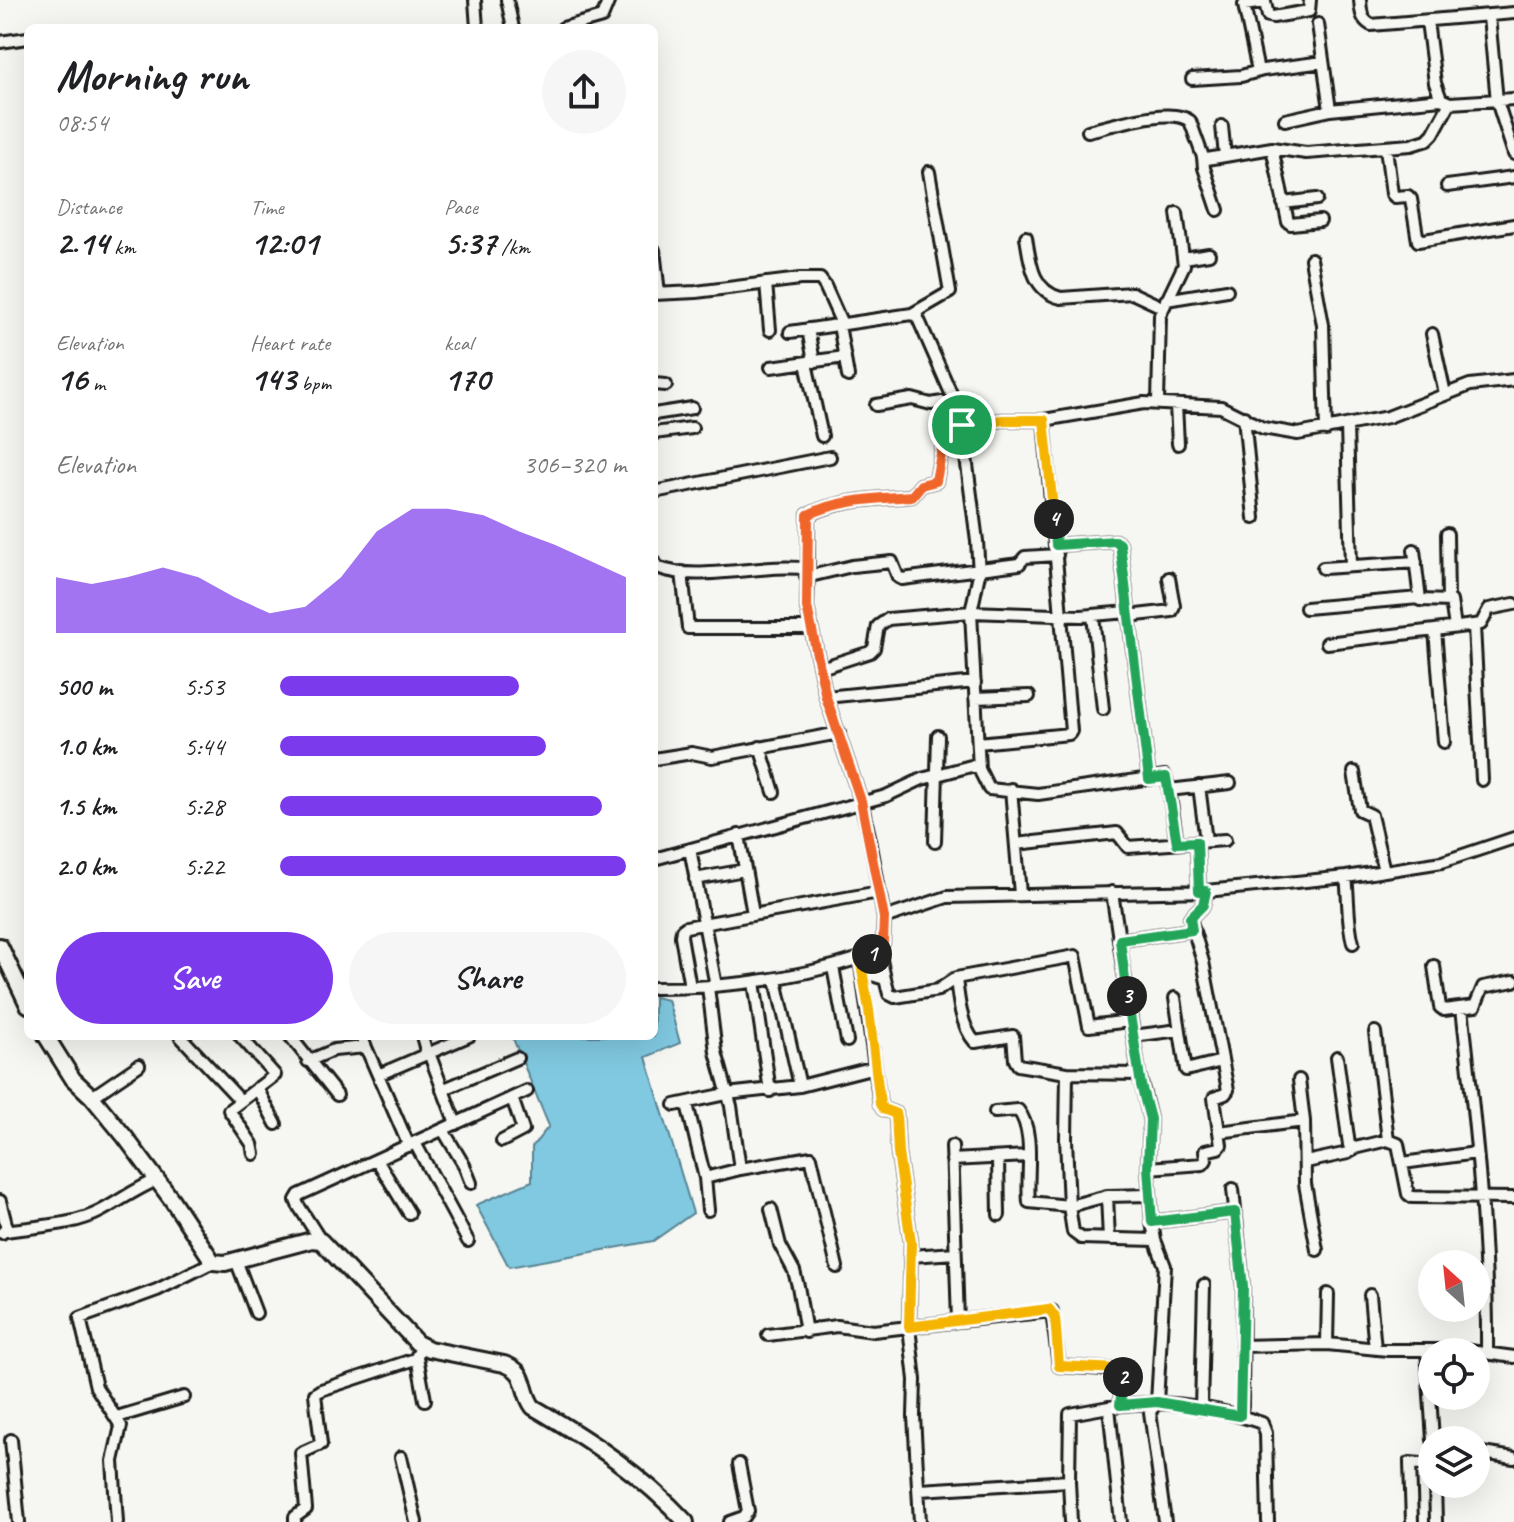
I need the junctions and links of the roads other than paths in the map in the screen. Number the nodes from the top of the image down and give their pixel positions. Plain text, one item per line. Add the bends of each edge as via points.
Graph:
1 (475, 0) edge
2 (507, 0) edge
3 (609, 0) edge
4 (1310, 0) edge
5 (1360, 0) edge
6 (1514, 13) edge
7 (1489, 17) junction
8 (596, 20) junction
9 (1427, 21) junction
10 (477, 24) edge
11 (512, 24) edge
12 (580, 24) edge
13 (602, 24) edge
14 (1318, 24) dead end
15 (24, 39) edge
16 (0, 42) edge
17 (1323, 62) junction
18 (1258, 71) junction
19 (1192, 79) dead end
20 (1514, 99) edge
21 (1446, 101) junction
22 (1497, 101) junction
23 (1330, 110) junction
24 (1285, 120) dead end
25 (1222, 126) dead end
26 (1088, 131) dead end
27 (1272, 148) junction
28 (1386, 148) junction
29 (1514, 154) edge
30 (1225, 156) junction
31 (1203, 157) junction
32 (929, 172) dead end
33 (1514, 177) edge
34 (1447, 186) dead end
35 (1317, 199) dead end
36 (1283, 203) junction
37 (1218, 210) dead end
38 (1177, 213) dead end
39 (1320, 221) dead end
40 (1514, 225) edge
41 (1026, 237) dead end
42 (1209, 254) dead end
43 (1184, 258) junction
44 (1311, 259) dead end
45 (766, 283) junction
46 (1227, 290) dead end
47 (658, 293) edge
48 (1164, 303) junction
49 (912, 314) junction
50 (841, 324) junction
51 (808, 329) junction
52 (770, 330) dead end
53 (790, 332) dead end
54 (1432, 334) dead end
55 (845, 357) junction
56 (810, 362) junction
57 (771, 367) dead end
58 (848, 376) dead end
59 (1514, 380) edge
60 (658, 384) edge
61 (666, 385) dead end
62 (1445, 394) junction
63 (954, 400) junction
64 (1158, 403) junction
65 (876, 405) dead end
66 (1176, 405) junction
67 (692, 408) dead end
68 (658, 413) edge
69 (1244, 417) junction
70 (1044, 420) junction
71 (962, 425) junction
72 (1347, 426) junction
73 (692, 428) dead end
74 (1326, 430) junction
75 (658, 432) edge
76 (822, 436) dead end
77 (964, 442) junction
78 (1178, 444) dead end
79 (830, 457) dead end
80 (658, 491) edge
81 (1254, 518) dead end
82 (1447, 534) dead end
83 (1057, 550) junction
84 (1414, 550) dead end
85 (1416, 562) junction
86 (1351, 566) junction
87 (658, 567) edge
88 (978, 568) junction
89 (1323, 568) dead end
90 (667, 571) junction
91 (682, 572) junction
92 (658, 573) edge
93 (807, 573) junction
94 (1169, 578) dead end
95 (1419, 598) junction
96 (1448, 600) junction
97 (1514, 604) edge
98 (1306, 608) dead end
99 (971, 612) junction
100 (1128, 614) junction
101 (1063, 615) junction
102 (1093, 615) junction
103 (1474, 626) junction
104 (1455, 627) junction
105 (812, 628) junction
106 (1435, 630) junction
107 (1327, 643) dead end
108 (821, 668) junction
109 (975, 682) junction
110 (1029, 696) dead end
111 (826, 697) junction
112 (975, 698) junction
113 (1103, 709) dead end
114 (839, 733) junction
115 (938, 736) dead end
116 (1444, 742) dead end
117 (978, 743) junction
118 (760, 747) junction
119 (658, 758) edge
120 (979, 769) junction
121 (1354, 772) dead end
122 (936, 777) junction
123 (1149, 779) junction
124 (1482, 780) dead end
125 (1230, 783) dead end
126 (1199, 786) junction
127 (1011, 789) junction
128 (1169, 790) junction
129 (774, 792) dead end
130 (861, 801) junction
131 (739, 835) junction
132 (1514, 838) edge
133 (1225, 840) dead end
134 (1202, 841) junction
135 (935, 842) dead end
136 (1177, 843) junction
137 (1016, 844) junction
138 (690, 849) junction
139 (658, 858) edge
140 (745, 870) junction
141 (1384, 871) junction
142 (1346, 877) junction
143 (695, 879) junction
144 (1203, 891) junction
145 (879, 892) junction
146 (1112, 892) junction
147 (1020, 894) junction
148 (753, 914) junction
149 (884, 918) junction
150 (704, 922) junction
151 (1192, 930) junction
152 (1120, 940) junction
153 (1353, 943) dead end
154 (879, 950) junction
155 (2, 955) edge
156 (860, 958) junction
157 (1434, 966) dead end
158 (833, 967) junction
159 (862, 972) junction
160 (956, 978) junction
161 (885, 979) junction
162 (776, 980) junction
163 (1514, 981) edge
164 (754, 982) junction
165 (712, 986) junction
166 (690, 987) junction
167 (658, 988) edge
168 (24, 997) edge
169 (1175, 998) dead end
170 (1462, 1008) junction
171 (1130, 1021) junction
172 (1179, 1030) junction
173 (1375, 1032) dead end
174 (1133, 1036) junction
175 (53, 1040) edge
176 (184, 1040) edge
177 (244, 1040) edge
178 (293, 1040) edge
179 (361, 1040) edge
180 (364, 1040) edge
181 (423, 1040) edge
182 (460, 1040) edge
183 (847, 1041) dead end
184 (428, 1054) junction
185 (1337, 1057) dead end
186 (517, 1058) dead end
187 (308, 1061) junction
188 (1222, 1061) junction
189 (139, 1065) dead end
190 (875, 1067) junction
191 (1067, 1073) junction
192 (1139, 1074) junction
193 (378, 1075) junction
194 (1299, 1080) dead end
195 (800, 1086) junction
196 (257, 1088) junction
197 (442, 1090) junction
198 (527, 1091) dead end
199 (770, 1091) junction
200 (726, 1094) junction
201 (337, 1095) dead end
202 (92, 1097) junction
203 (512, 1098) junction
204 (240, 1100) junction
205 (687, 1104) junction
206 (675, 1105) dead end
207 (995, 1112) dead end
208 (1304, 1121) junction
209 (276, 1124) dead end
210 (456, 1124) junction
211 (443, 1130) junction
212 (1219, 1132) junction
213 (1388, 1140) junction
214 (502, 1141) dead end
215 (412, 1145) junction
216 (952, 1146) dead end
217 (1355, 1148) junction
218 (1476, 1153) junction
219 (254, 1154) dead end
220 (1028, 1156) junction
221 (998, 1158) junction
222 (377, 1160) junction
223 (952, 1160) junction
224 (1306, 1162) junction
225 (1403, 1163) junction
226 (1148, 1168) junction
227 (740, 1169) junction
228 (705, 1178) junction
229 (157, 1180) junction
230 (471, 1183) dead end
231 (1233, 1189) dead end
232 (1150, 1195) junction
233 (1107, 1196) junction
234 (1480, 1197) junction
235 (1514, 1198) edge
236 (0, 1201) edge
237 (1069, 1206) junction
238 (771, 1209) dead end
239 (708, 1210) dead end
240 (1235, 1212) junction
241 (409, 1213) dead end
242 (999, 1215) dead end
243 (1152, 1222) junction
244 (3, 1232) edge
245 (1109, 1239) junction
246 (1155, 1240) junction
247 (321, 1241) junction
248 (468, 1241) dead end
249 (1317, 1250) dead end
250 (955, 1253) junction
251 (911, 1256) junction
252 (236, 1260) junction
253 (213, 1262) junction
254 (837, 1267) dead end
255 (1204, 1285) dead end
256 (1328, 1294) dead end
257 (1370, 1295) dead end
258 (256, 1313) dead end
259 (958, 1321) junction
260 (909, 1327) junction
261 (806, 1332) junction
262 (768, 1335) dead end
263 (1487, 1338) edge
264 (1327, 1344) junction
265 (1242, 1346) junction
266 (1375, 1349) junction
267 (1418, 1350) edge
268 (420, 1352) junction
269 (1490, 1353) edge
270 (1514, 1357) edge
271 (184, 1397) dead end
272 (425, 1400) dead end
273 (1157, 1402) junction
274 (1114, 1406) junction
275 (1201, 1409) junction
276 (1240, 1416) junction
277 (117, 1417) junction
278 (11, 1440) dead end
279 (1490, 1454) edge
280 (401, 1457) dead end
281 (1514, 1458) edge
282 (739, 1464) dead end
283 (1418, 1464) edge
284 (1069, 1481) junction
285 (920, 1490) junction
286 (1435, 1498) edge
287 (19, 1522) edge
288 (117, 1522) edge
289 (295, 1522) edge
290 (416, 1522) edge
291 (686, 1522) edge
292 (730, 1522) edge
293 (920, 1522) edge
294 (1071, 1522) edge
295 (1121, 1522) edge
296 (1165, 1522) edge
297 (1268, 1522) edge
298 (1412, 1522) edge
299 (1436, 1522) edge

1 - 10 street
2 - 11 street
3 - 8 street
4 - 18 street via 1309,11 1273,17 1265,2 1244,5
5 - 9 street via 1364,21 1371,25
6 - 7 street
7 - 9 street
7 - 22 street
8 - 12 street
8 - 13 street
9 - 21 street via 1435,83
14 - 17 street
15 - 16 street
17 - 18 street
17 - 23 street
18 - 19 street
20 - 22 street
21 - 22 street
21 - 23 street
21 - 28 street via 1427,140
22 - 29 street
23 - 24 street
25 - 30 street
26 - 31 street via 1167,114 1185,117
27 - 28 street via 1306,153
27 - 30 street
27 - 36 street
28 - 40 street via 1392,194 1411,199 1418,241
30 - 31 street
31 - 37 street
32 - 49 street via 950,292
33 - 34 street
35 - 36 street
36 - 39 street via 1289,224
38 - 43 street
41 - 48 street via 1033,277 1054,296 1132,293
42 - 43 street
43 - 48 street
44 - 74 street via 1323,325
45 - 47 street
45 - 50 street via 820,279
45 - 52 street
46 - 48 street
48 - 64 street
49 - 50 street
49 - 63 street via 919,318
50 - 51 street
50 - 55 street
51 - 53 street
51 - 56 street
54 - 62 street
55 - 56 street
55 - 58 street
56 - 57 street
56 - 76 street
59 - 62 street via 1479,383
60 - 61 street
62 - 72 street via 1388,417
63 - 65 street
63 - 71 street
64 - 66 street
64 - 70 street
66 - 69 street via 1221,407
66 - 78 street
67 - 68 street
69 - 74 street via 1286,434
69 - 81 street
70 - 71 street
70 - 83 street
71 - 77 street
72 - 74 street
72 - 86 street
73 - 75 street
77 - 88 street
77 - 93 street via 942,449 936,481 921,485 912,496 822,508 808,515
79 - 80 street
82 - 96 street
83 - 88 street via 1025,557 1019,564
83 - 100 street via 1120,544
83 - 101 street
84 - 85 street
85 - 86 street
85 - 95 street
86 - 89 street
87 - 90 street
88 - 93 street via 902,579 892,562
88 - 99 street
90 - 91 street
90 - 92 street
91 - 93 street via 770,567
91 - 105 street via 688,628
93 - 105 street
94 - 100 street via 1172,611
95 - 96 street
95 - 98 street
96 - 104 street
97 - 103 street via 1492,607
99 - 101 street
99 - 108 street via 882,621 870,652
99 - 109 street
100 - 102 street
100 - 123 street
101 - 102 street
101 - 117 street via 1071,732
102 - 113 street
103 - 104 street
103 - 124 street
104 - 106 street
105 - 108 street
106 - 107 street
106 - 116 street
108 - 111 street
109 - 111 street
109 - 112 street
110 - 112 street
111 - 114 street
112 - 117 street
114 - 118 street
114 - 130 street
115 - 122 street
117 - 120 street
118 - 119 street via 712,757 692,753
118 - 129 street
120 - 122 street via 971,766
120 - 127 street via 987,788
121 - 141 street via 1360,810 1372,817
122 - 130 street
122 - 135 street
123 - 127 street via 1038,794
123 - 128 street via 1165,776
125 - 126 street
126 - 128 street
126 - 134 street
127 - 137 street
128 - 136 street
130 - 131 street
130 - 145 street
131 - 138 street
131 - 140 street
132 - 141 street via 1442,862
133 - 134 street
134 - 136 street
134 - 144 street
136 - 137 street via 1126,846 1117,833
137 - 147 street
138 - 139 street
138 - 143 street
140 - 143 street
140 - 148 street
141 - 142 street
142 - 144 street
142 - 153 street
143 - 150 street
144 - 146 street
144 - 151 street via 1203,905 1190,918
145 - 148 street
145 - 149 street
146 - 147 street
146 - 152 street
147 - 149 street via 939,899
148 - 150 street
149 - 154 street
150 - 165 street
150 - 166 street via 682,930
151 - 152 street
151 - 188 street
152 - 171 street
154 - 156 street
154 - 161 street
155 - 168 street
156 - 158 street
156 - 159 street
157 - 170 street via 1442,1009
158 - 162 street
158 - 183 street
159 - 161 street
159 - 190 street
160 - 161 street via 938,990 895,997
160 - 171 street via 1075,956 1089,1026
160 - 191 street via 967,1030 975,1042 1013,1036 1018,1065
162 - 164 street
162 - 195 street
163 - 170 street via 1483,987 1477,1004
164 - 165 street
164 - 199 street
165 - 166 street
165 - 200 street via 716,1052
166 - 167 street
169 - 172 street
170 - 218 street
171 - 174 street
172 - 174 street
172 - 188 street via 1186,1070
173 - 213 street
174 - 192 street
175 - 202 street via 73,1079
176 - 204 street
177 - 196 street via 275,1075
178 - 187 street
179 - 187 street
180 - 193 street
181 - 184 street
182 - 184 street
184 - 193 street
184 - 197 street
185 - 217 street via 1347,1137
186 - 197 street
187 - 201 street
188 - 212 street via 1228,1090 1214,1098
189 - 202 street
190 - 195 street
190 - 251 street via 881,1107 896,1114
191 - 192 street
191 - 237 street
192 - 226 street via 1150,1119
193 - 215 street
194 - 208 street
195 - 199 street
196 - 204 street
196 - 209 street
197 - 210 street
198 - 203 street
199 - 200 street
200 - 205 street
200 - 227 street
202 - 229 street
203 - 210 street
203 - 214 street via 523,1130
204 - 219 street via 229,1110
205 - 206 street
205 - 228 street
207 - 220 street via 1020,1111
208 - 212 street
208 - 224 street
210 - 211 street
211 - 215 street
211 - 230 street
212 - 226 street via 1220,1147 1205,1151 1203,1164
213 - 217 street
213 - 225 street via 1398,1144
215 - 222 street
215 - 248 street
216 - 223 street
217 - 224 street
218 - 225 street
218 - 234 street
220 - 221 street
220 - 237 street via 1029,1202
221 - 223 street
221 - 242 street
222 - 241 street
222 - 247 street via 299,1195 298,1205
223 - 250 street
224 - 249 street
225 - 234 street via 1406,1190 1412,1197
226 - 232 street
227 - 228 street
227 - 254 street via 811,1157
228 - 239 street
229 - 244 street via 95,1214
229 - 253 street
231 - 240 street
232 - 233 street
232 - 243 street
233 - 237 street
233 - 245 street
234 - 235 street
234 - 263 street
236 - 244 street via 7,1226
237 - 245 street via 1076,1236
238 - 261 street via 780,1245 794,1271
240 - 243 street
240 - 265 street via 1243,1287
243 - 246 street
245 - 246 street
246 - 273 street via 1165,1266
247 - 252 street
247 - 268 street
250 - 251 street
250 - 259 street
251 - 260 street
252 - 253 street
252 - 258 street
253 - 277 street via 157,1290 80,1318 92,1377
255 - 275 street
256 - 264 street
257 - 266 street
259 - 260 street
259 - 274 street via 1052,1311 1059,1366 1120,1370
260 - 261 street via 873,1331 837,1326
260 - 285 street
261 - 262 street
264 - 265 street
264 - 266 street
265 - 276 street
266 - 267 street
268 - 272 street
268 - 289 street via 315,1394 321,1444 301,1453 306,1509
268 - 291 street via 516,1369 533,1407 654,1488
269 - 270 street
271 - 277 street
273 - 274 street
273 - 275 street
273 - 296 street via 1150,1412
274 - 284 street via 1070,1414
274 - 295 street
275 - 276 street
276 - 297 street via 1262,1423 1266,1433
277 - 288 street via 122,1430 113,1461
278 - 287 street
279 - 281 street
280 - 290 street
282 - 292 street via 748,1511
283 - 298 street via 1410,1463
284 - 285 street
284 - 294 street
285 - 293 street
286 - 299 street

